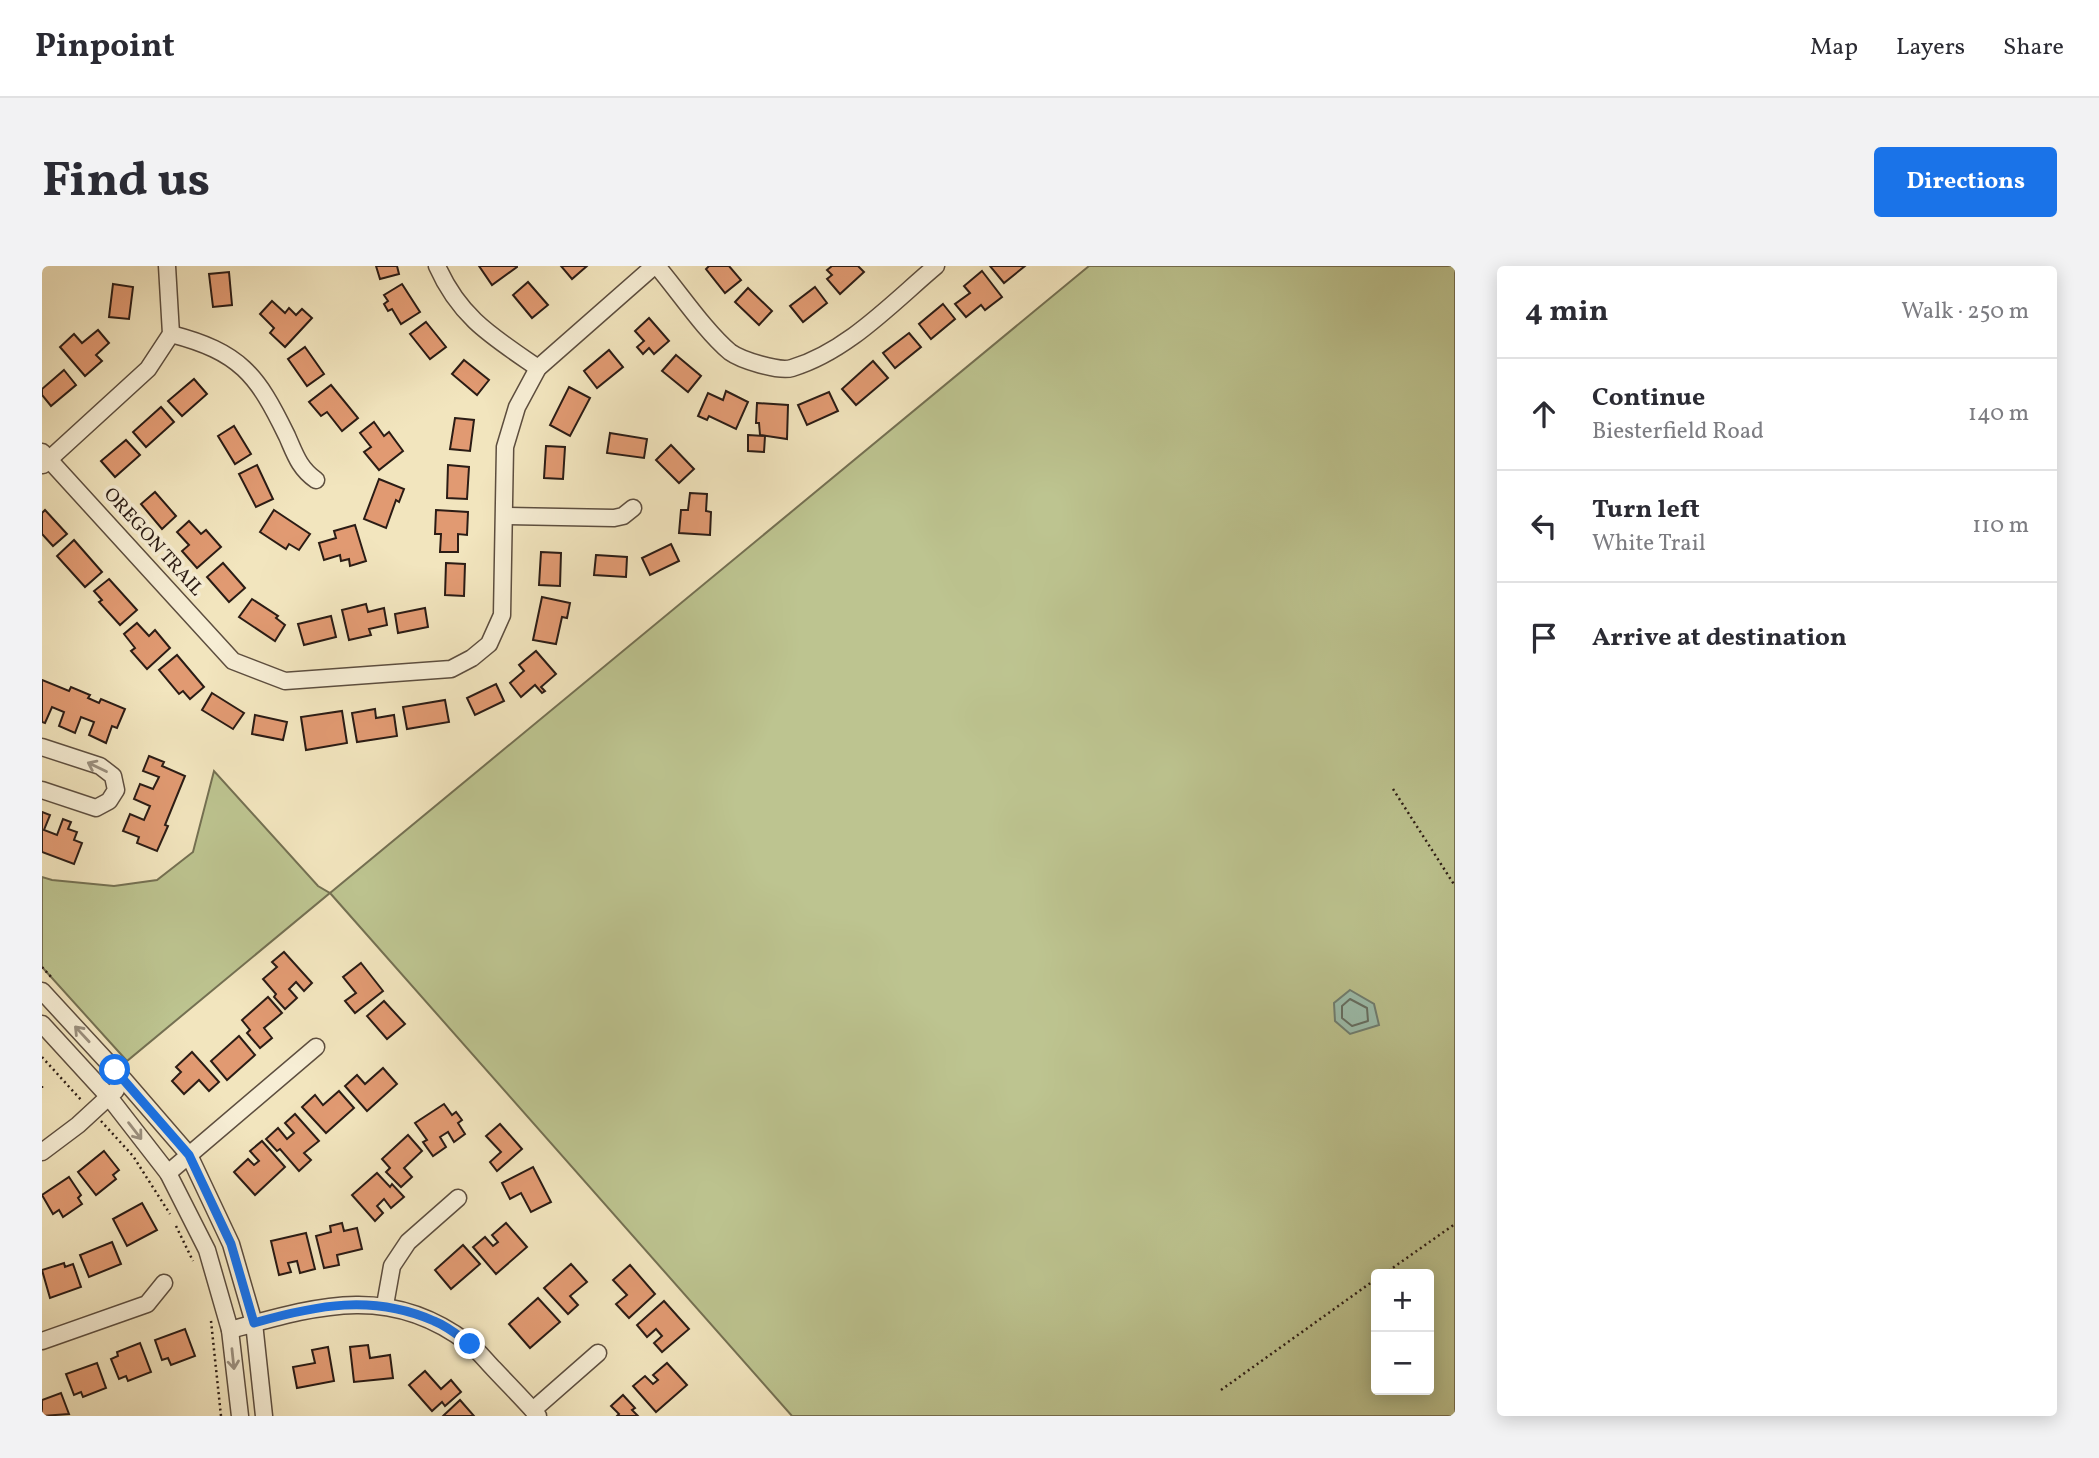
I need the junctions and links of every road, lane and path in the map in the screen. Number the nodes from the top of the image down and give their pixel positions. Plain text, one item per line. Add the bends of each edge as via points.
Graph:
1 (167, 266) edge
2 (437, 266) edge
3 (655, 266) edge
4 (936, 266) edge
5 (171, 334) junction
6 (538, 368) junction
7 (44, 459) edge
8 (316, 480) dead end
9 (633, 508) dead end
10 (505, 516) junction
11 (42, 747) edge
12 (1393, 789) dead end
13 (42, 790) edge
14 (1455, 886) edge
15 (42, 992) edge
16 (42, 1024) edge
17 (316, 1047) dead end
18 (42, 1057) edge
19 (125, 1081) junction
20 (109, 1097) junction
21 (81, 1099) dead end
22 (105, 1126) dead end
23 (42, 1152) edge
24 (189, 1155) junction
25 (168, 1173) junction
26 (457, 1198) dead end
27 (1455, 1224) edge
28 (196, 1266) dead end
29 (1391, 1269) edge
30 (164, 1283) dead end
31 (1371, 1283) edge
32 (385, 1305) junction
33 (208, 1311) dead end
34 (254, 1323) junction
35 (230, 1330) junction
36 (42, 1341) edge
37 (598, 1353) dead end
38 (1220, 1390) dead end
39 (535, 1413) edge
40 (221, 1416) edge
41 (240, 1416) edge
42 (264, 1416) edge

1 - 5 street
2 - 6 street via 453,298 477,325
3 - 4 street via 732,353 789,369 853,336
3 - 6 street
5 - 7 street via 148,369
5 - 8 street via 205,343 244,367 267,396 304,471
6 - 10 street via 517,407 505,447
7 - 10 street, OREGON TRAIL via 233,661 285,681 451,668 472,658 489,644 502,615
9 - 10 street via 614,518
13 -> 11 street via 96,808 116,790 113,776 100,766
12 - 14 path
19 -> 15 street
16 - 20 street
17 - 24 street
18 - 21 path
19 - 20 street
19 - 24 street
20 - 23 street
20 -> 25 street
22 - 28 path via 155,1188
24 - 25 street
24 - 34 street via 231,1244
25 - 35 street via 207,1250
26 - 32 street via 408,1242 392,1266
27 - 29 path
30 - 36 street via 147,1304
31 - 38 path
32 - 34 street via 345,1304
32 - 39 street via 435,1321 470,1344
33 - 40 path
34 - 35 street
34 - 42 street
35 -> 41 street
37 - 39 street

